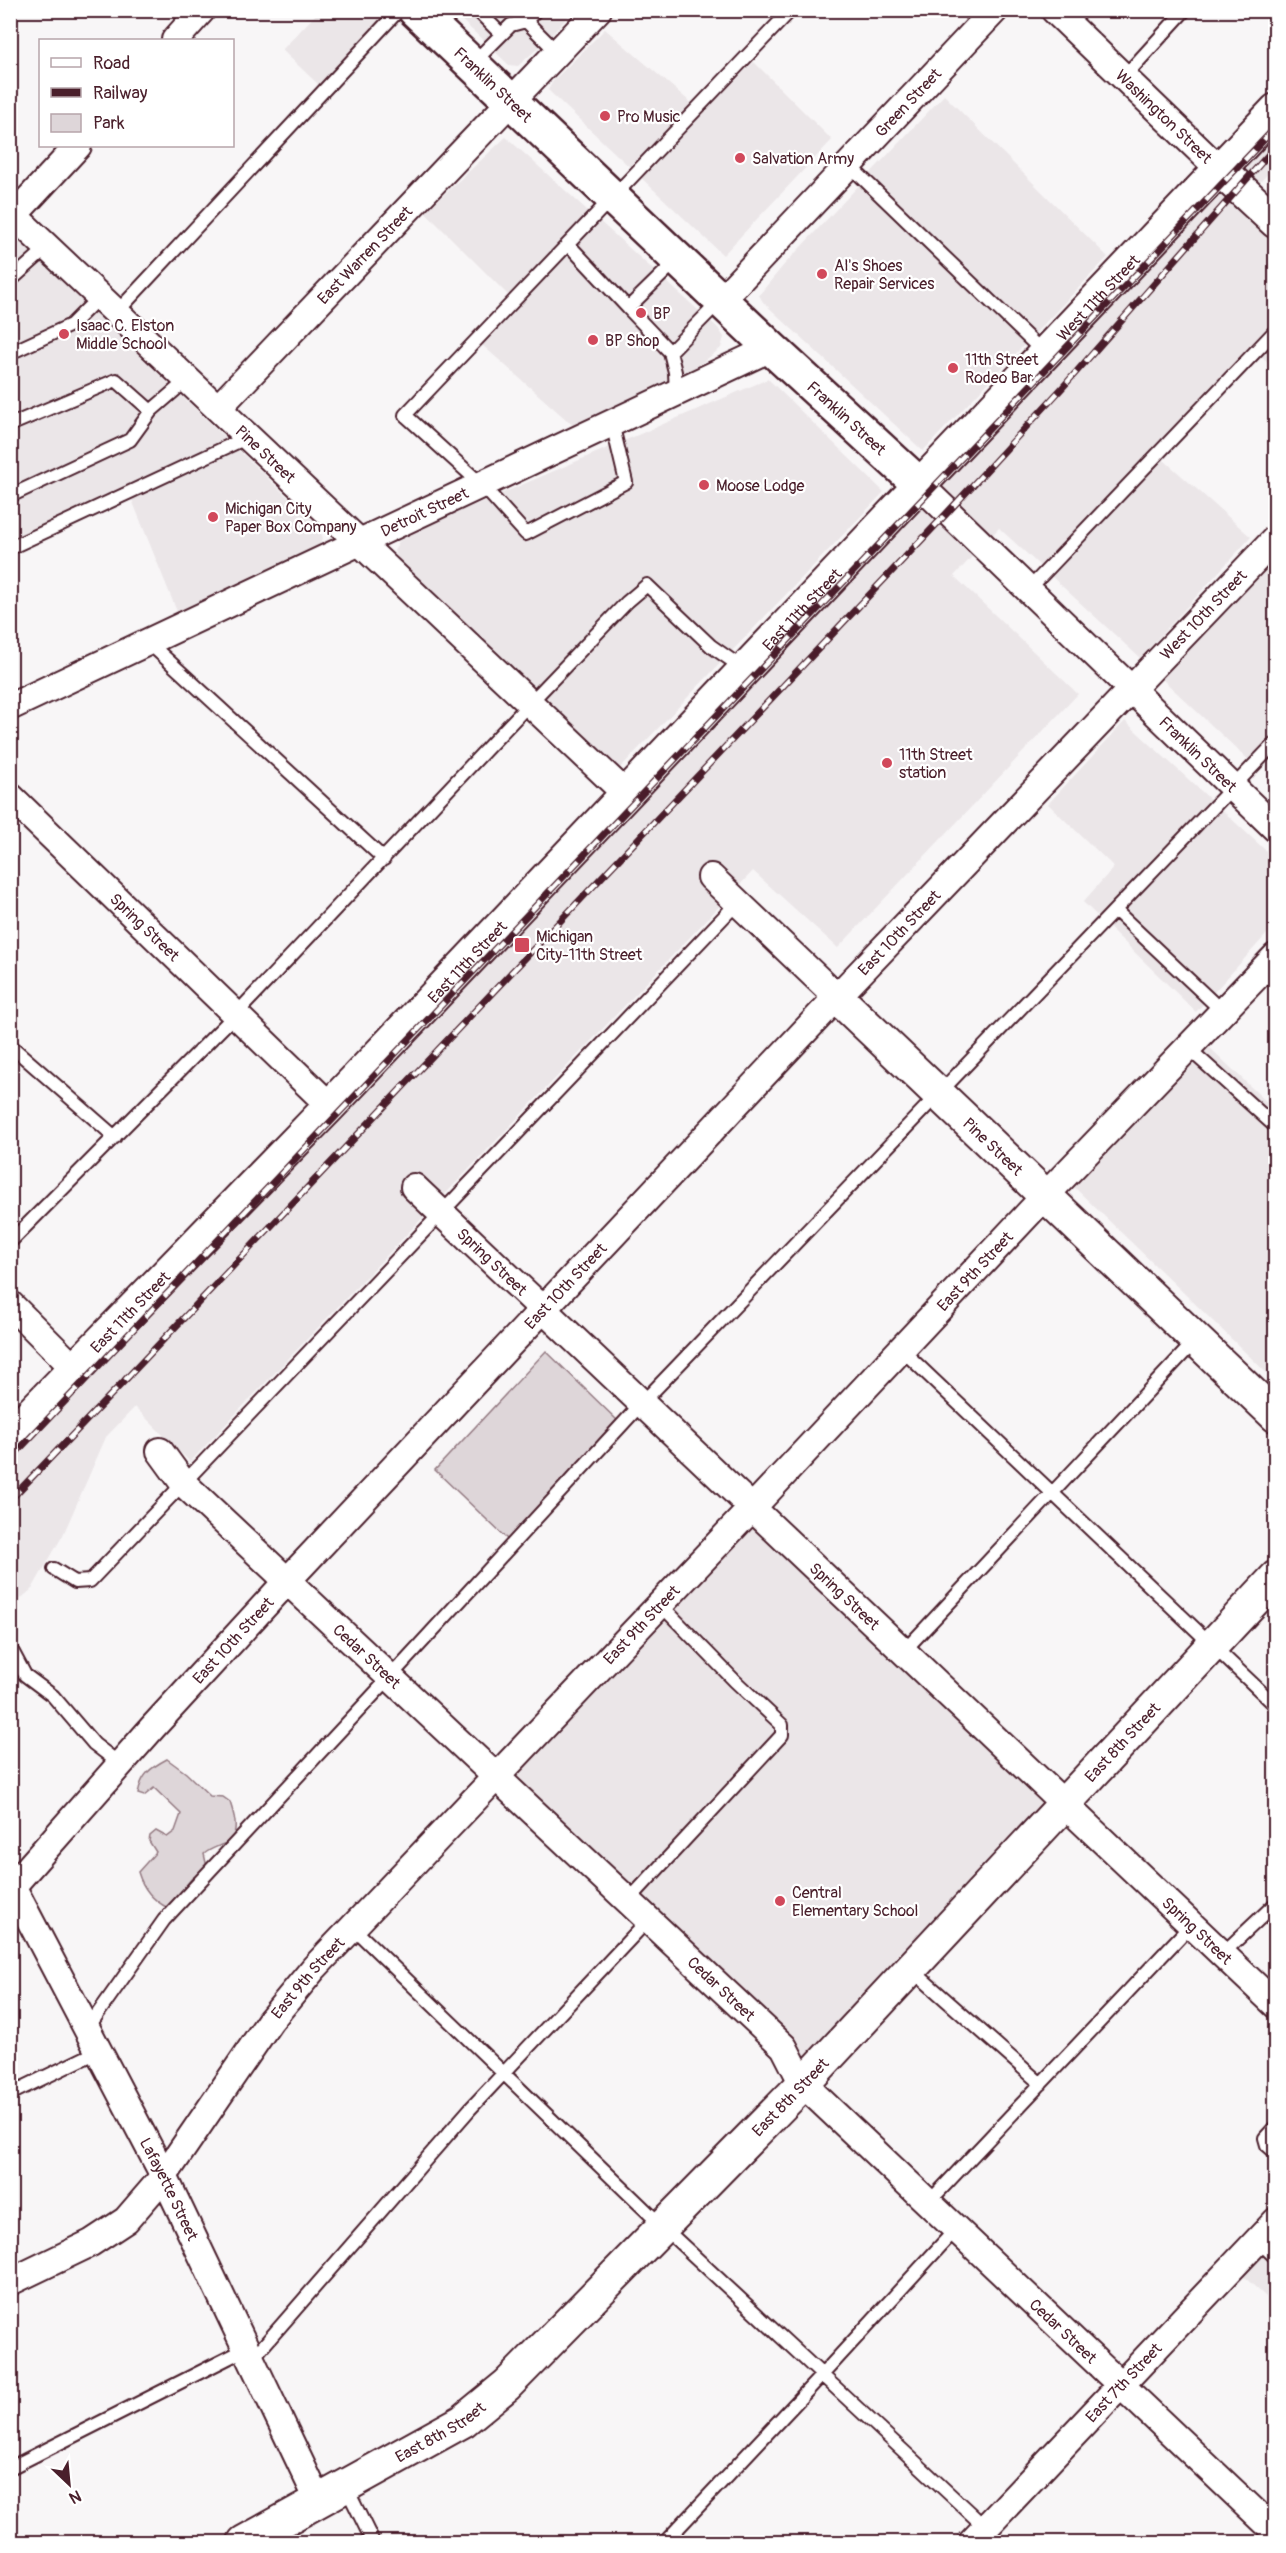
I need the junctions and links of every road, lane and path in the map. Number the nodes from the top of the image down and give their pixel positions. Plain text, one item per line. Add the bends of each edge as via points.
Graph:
1 (202, 10) edge
2 (477, 10) edge
3 (537, 10) edge
4 (791, 10) edge
5 (995, 10) edge
6 (1054, 10) edge
7 (1185, 10) edge
8 (514, 11) edge
9 (593, 12) edge
10 (420, 14) edge
11 (526, 21) junction
12 (501, 34) junction
13 (176, 39) edge
14 (558, 53) junction
15 (471, 64) junction
16 (1124, 77) junction
17 (511, 102) junction
18 (1275, 110) edge
19 (77, 147) edge
20 (849, 165) junction
21 (1220, 170) junction
22 (612, 198) junction
23 (12, 214) edge
24 (1275, 222) edge
25 (568, 244) junction
26 (48, 247) junction
27 (677, 259) junction
28 (10, 281) edge
29 (721, 300) junction
30 (108, 304) junction
31 (628, 308) junction
32 (1275, 330) edge
33 (771, 348) junction
34 (670, 352) junction
35 (10, 353) edge
36 (1045, 354) junction
37 (188, 379) junction
38 (676, 393) junction
39 (218, 408) junction
40 (151, 411) junction
41 (612, 423) junction
42 (10, 425) edge
43 (248, 437) junction
44 (482, 484) junction
45 (920, 485) junction
46 (10, 496) edge
47 (1275, 538) edge
48 (361, 542) junction
49 (10, 548) edge
50 (1028, 590) junction
51 (148, 642) junction
52 (745, 670) junction
53 (1132, 690) junction
54 (530, 704) junction
55 (10, 707) edge
56 (1275, 742) edge
57 (1232, 787) junction
58 (626, 794) junction
59 (10, 796) edge
60 (1275, 829) edge
61 (384, 859) junction
62 (711, 877) dead end
63 (738, 902) junction
64 (1115, 910) junction
65 (1275, 956) edge
66 (837, 997) junction
67 (1222, 1011) junction
68 (235, 1015) junction
69 (10, 1045) edge
70 (1188, 1048) junction
71 (938, 1094) junction
72 (330, 1106) junction
73 (1275, 1127) edge
74 (115, 1137) junction
75 (414, 1187) dead end
76 (1045, 1196) junction
77 (441, 1212) junction
78 (10, 1242) edge
79 (10, 1304) edge
80 (543, 1310) junction
81 (1196, 1340) junction
82 (901, 1349) junction
83 (75, 1369) junction
84 (642, 1403) junction
85 (1275, 1416) edge
86 (10, 1435) edge
87 (160, 1451) dead end
88 (184, 1484) junction
89 (1052, 1493) junction
90 (752, 1508) junction
91 (54, 1569) dead end
92 (1275, 1576) edge
93 (288, 1580) junction
94 (660, 1604) junction
95 (1211, 1645) junction
96 (10, 1647) edge
97 (903, 1652) junction
98 (390, 1677) junction
99 (1275, 1706) edge
100 (120, 1764) junction
101 (495, 1776) junction
102 (1063, 1803) junction
103 (11, 1886) edge
104 (628, 1901) junction
105 (1275, 1903) edge
106 (648, 1920) junction
107 (1191, 1925) junction
108 (352, 1927) junction
109 (1222, 1954) junction
110 (910, 1968) junction
111 (1275, 2005) edge
112 (87, 2029) junction
113 (99, 2051) junction
114 (504, 2073) junction
115 (803, 2084) junction
116 (1041, 2084) junction
117 (10, 2094) edge
118 (1275, 2126) edge
119 (1275, 2153) edge
120 (164, 2176) junction
121 (928, 2203) junction
122 (1275, 2221) edge
123 (663, 2227) junction
124 (956, 2229) junction
125 (1257, 2240) junction
126 (1275, 2258) edge
127 (10, 2282) edge
128 (249, 2354) junction
129 (822, 2375) junction
130 (1120, 2385) junction
131 (10, 2468) edge
132 (346, 2487) junction
133 (319, 2502) junction
134 (1275, 2532) edge
135 (979, 2535) edge
136 (244, 2542) edge
137 (373, 2542) edge
138 (665, 2542) edge

1 - 13 street
2 - 12 lane
3 - 11 lane
4 - 22 lane
5 - 20 street, Green Street
6 - 16 street, Washington Street
7 - 16 lane
8 - 11 lane
9 - 14 street, East Warren Street
10 - 15 main road, Franklin Street
10 - 30 lane
11 - 12 lane via 511,25
11 - 14 lane
12 - 15 lane
14 - 17 street, East Warren Street
15 - 17 main road, Franklin Street
16 - 21 street, Washington Street
17 - 22 main road, Franklin Street
17 - 39 street, East Warren Street
18 - 21 street, West 11th Street
19 - 23 street
20 - 29 street, Green Street
20 - 36 lane
21 - 24 street, Washington Street
21 - 36 street, West 11th Street
22 - 25 lane
22 - 27 main road, Franklin Street
23 - 26 street, Pine Street
25 - 31 lane
25 - 44 lane via 405,415
26 - 28 lane
26 - 30 street, Pine Street
27 - 29 main road, Franklin Street
27 - 31 lane
29 - 33 main road, Franklin Street
29 - 34 lane
30 - 35 lane
30 - 37 street, Pine Street
31 - 34 lane
32 - 50 lane
33 - 38 street, Detroit Street
33 - 45 main road, Franklin Street
34 - 38 lane
36 - 45 street, West 11th Street
37 - 39 street, Pine Street
37 - 40 lane
38 - 41 street, Detroit Street
39 - 43 street, Pine Street
40 - 42 lane via 116,380
40 - 46 lane via 130,440
41 - 44 street, Detroit Street
41 - 44 lane via 626,482 526,534
43 - 48 street, Pine Street
43 - 49 lane
44 - 48 street, Detroit Street
45 - 50 street, Franklin Street
45 - 52 street, East 11th Street
47 - 53 street, West 10th Street
48 - 51 street, Detroit Street
48 - 54 street, Pine Street
50 - 53 street, Franklin Street
51 - 55 street, Detroit Street
51 - 61 lane
52 - 54 lane via 711,646 647,585
52 - 58 street, East 11th Street
53 - 57 street, Franklin Street
53 - 66 street, East 10th Street
54 - 58 street, Pine Street
54 - 61 lane
56 - 57 lane
57 - 60 street, Franklin Street
57 - 64 lane
58 - 72 street, East 11th Street
59 - 68 street, Spring Street
61 - 68 lane
62 - 63 street, Pine Street
63 - 66 street, Pine Street
63 - 77 lane
64 - 67 lane
64 - 71 lane
65 - 67 street, East 9th Street
66 - 71 street, Pine Street
66 - 80 street, East 10th Street
67 - 70 street, East 9th Street
68 - 72 street, Spring Street
68 - 74 lane
69 - 74 lane
70 - 73 lane
70 - 76 street, East 9th Street
71 - 76 street, Pine Street
71 - 84 lane
72 - 83 street, East 11th Street
74 - 78 lane
75 - 77 street, Spring Street
76 - 81 street, Pine Street
76 - 82 street, East 9th Street
77 - 80 street, Spring Street
77 - 88 lane
79 - 83 street
80 - 84 street, Spring Street
80 - 93 street, East 10th Street
81 - 85 street, Pine Street
81 - 89 lane
82 - 89 lane
82 - 90 street, East 9th Street
83 - 86 street, East 11th Street
84 - 90 street, Spring Street
84 - 98 lane
87 - 88 street, Cedar Street
88 - 91 lane via 90,1581 75,1582
88 - 93 street, Cedar Street
89 - 95 lane
89 - 97 lane
90 - 94 street, East 9th Street
90 - 97 street, Spring Street
92 - 95 street, East 8th Street
93 - 98 street, Cedar Street
93 - 100 street, East 10th Street
94 - 101 street, East 9th Street
94 - 104 lane via 782,1725 782,1735
95 - 99 lane
95 - 102 street, East 8th Street
96 - 100 lane via 25,1675 53,1696 94,1744
97 - 102 street, Spring Street
98 - 101 street, Cedar Street
98 - 112 lane via 164,1920
100 - 103 street, East 10th Street
101 - 104 street, Cedar Street
101 - 108 street, East 9th Street
102 - 107 street, Spring Street
102 - 110 street, East 8th Street
103 - 112 street, Lafayette Street
104 - 106 street, Cedar Street
105 - 109 lane
106 - 114 lane
106 - 115 street, Cedar Street via 784,2047
107 - 109 street, Spring Street
107 - 116 lane
108 - 114 lane
108 - 120 street, East 9th Street via 270,2021
109 - 111 street, Spring Street
110 - 115 street, East 8th Street
110 - 116 lane
112 - 113 street, Lafayette Street
113 - 117 lane
113 - 120 street, Lafayette Street
114 - 123 lane
114 - 128 lane
115 - 121 street, Cedar Street
115 - 123 street, East 8th Street
116 - 121 lane
118 - 119 lane via 1265,2138
120 - 127 street, East 9th Street via 126,2220
120 - 128 street, Lafayette Street
121 - 124 street, Cedar Street
122 - 125 street, East 7th Street
123 - 129 lane
123 - 132 street, East 8th Street via 507,2385 463,2421
124 - 129 lane
124 - 130 street, Cedar Street
125 - 126 lane
125 - 130 street, East 7th Street
128 - 131 lane
128 - 133 street, Lafayette Street
129 - 135 lane
129 - 138 lane
130 - 134 street, Cedar Street
130 - 135 street, East 7th Street
132 - 133 street, East 8th Street
132 - 137 lane
133 - 136 street, East 8th Street

